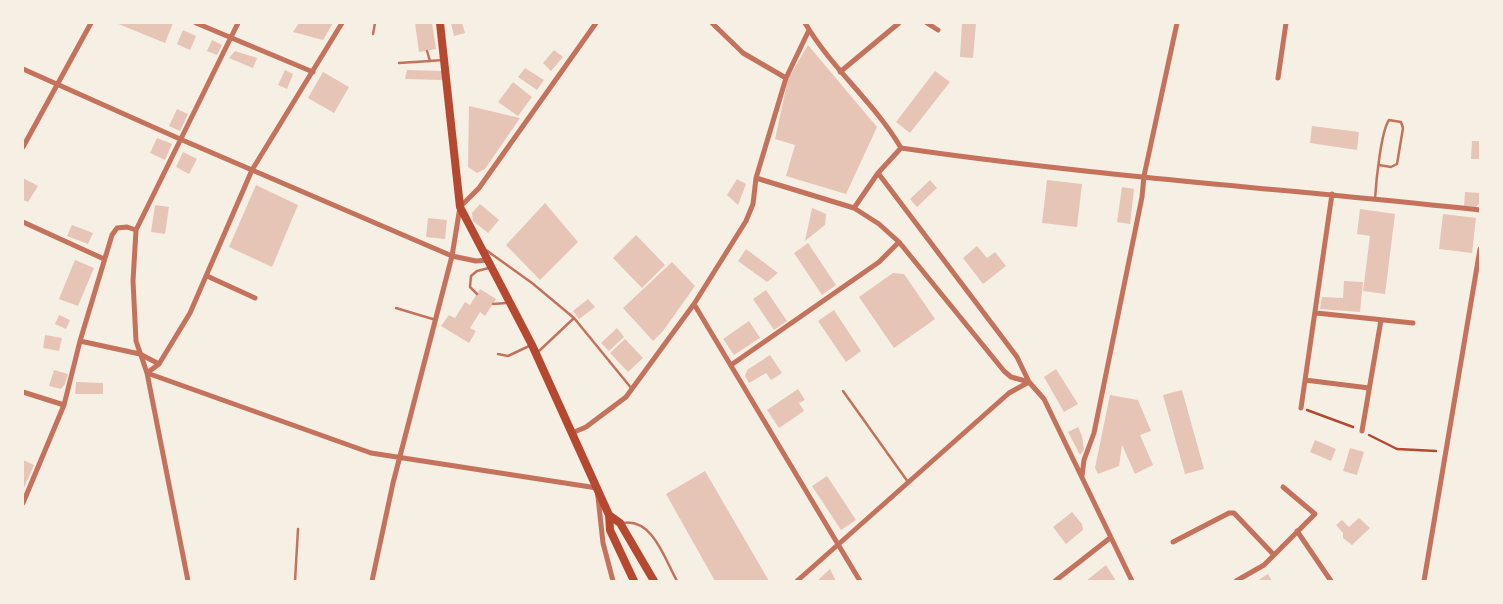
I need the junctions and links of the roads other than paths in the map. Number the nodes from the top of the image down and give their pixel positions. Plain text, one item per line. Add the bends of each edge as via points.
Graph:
1 (91, 23) edge
2 (196, 23) edge
3 (238, 23) edge
4 (342, 23) edge
5 (375, 23) edge
6 (440, 23) edge
7 (596, 23) edge
8 (712, 23) edge
9 (805, 23) edge
10 (899, 23) edge
11 (927, 23) edge
12 (1177, 23) edge
13 (1286, 23) edge
14 (809, 30) junction
15 (938, 30) dead end
16 (373, 34) dead end
17 (230, 36) junction
18 (427, 51) dead end
19 (445, 60) junction
20 (430, 61) junction
21 (399, 62) dead end
22 (23, 69) edge
23 (313, 72) junction
24 (840, 72) junction
25 (786, 78) junction
26 (1278, 78) dead end
27 (57, 84) junction
28 (180, 139) junction
29 (23, 147) edge
30 (901, 148) junction
31 (1379, 165) junction
32 (252, 170) junction
33 (878, 173) junction
34 (1144, 176) junction
35 (756, 178) junction
36 (1332, 194) junction
37 (1375, 199) junction
38 (460, 207) junction
39 (854, 208) junction
40 (1480, 210) edge
41 (23, 222) edge
42 (136, 230) junction
43 (899, 242) junction
44 (478, 244) junction
45 (1480, 249) edge
46 (452, 256) junction
47 (104, 259) junction
48 (487, 260) junction
49 (493, 268) junction
50 (207, 276) junction
51 (477, 294) dead end
52 (255, 298) dead end
53 (511, 301) junction
54 (492, 304) dead end
55 (694, 304) junction
56 (396, 309) dead end
57 (1316, 313) junction
58 (574, 318) junction
59 (436, 320) junction
60 (1381, 320) junction
61 (1413, 323) dead end
62 (80, 341) junction
63 (533, 345) junction
64 (139, 354) junction
65 (536, 354) junction
66 (498, 355) dead end
67 (159, 364) junction
68 (731, 365) junction
69 (146, 373) junction
70 (1305, 380) junction
71 (1029, 382) junction
72 (1370, 388) junction
73 (632, 389) junction
74 (843, 391) dead end
75 (23, 392) edge
76 (64, 405) junction
77 (1301, 408) road end
78 (1362, 431) road end
79 (572, 433) junction
80 (399, 457) junction
81 (1082, 476) junction
82 (908, 482) junction
83 (1283, 487) dead end
84 (597, 488) junction
85 (23, 503) edge
86 (609, 515) junction
87 (620, 523) junction
88 (298, 529) dead end
89 (1297, 531) junction
90 (1110, 538) junction
91 (1173, 542) dead end
92 (838, 544) junction
93 (1275, 555) junction
94 (188, 581) edge
95 (295, 581) edge
96 (372, 581) edge
97 (613, 581) edge
98 (634, 581) edge
99 (654, 581) edge
100 (677, 581) edge
101 (797, 581) edge
102 (860, 581) edge
103 (1055, 581) edge
104 (1132, 581) edge
105 (1236, 581) edge
106 (1331, 581) edge
107 (1424, 581) edge

1 - 27 street
2 - 17 street
3 - 17 street
4 - 23 street
5 - 16 lane
6 - 19 main road
7 - 38 street via 479,188
8 - 25 street via 743,53
9 - 14 street
10 - 24 street
11 - 15 street
12 - 34 street
13 - 26 street
14 - 24 street
14 - 25 street
17 - 23 street
17 - 28 street
18 - 20 lane
19 - 20 lane
19 - 38 main road
20 - 21 lane
22 - 27 street
23 - 32 street
24 - 30 street via 887,124
25 - 35 street
27 - 28 street
27 - 29 street
28 - 32 street
28 - 42 street
30 - 33 street
30 - 34 street
31 - 31 lane via 1387,123 1401,122 1397,164
31 - 37 lane
32 - 46 street
32 - 50 street
33 - 39 street
33 - 71 street via 1017,357
34 - 36 street
34 - 81 street
35 - 39 street
35 - 55 street via 746,221
36 - 37 street
36 - 57 street
37 - 40 street
38 - 44 main road
38 - 46 street
39 - 43 street
41 - 47 street
42 - 47 street via 114,230
42 - 64 street via 133,281
43 - 68 street via 879,262
43 - 71 street via 1004,371
44 - 48 main road
44 - 58 lane
45 - 107 street
46 - 48 street
46 - 59 street
47 - 62 street
48 - 49 main road
49 - 51 lane via 471,276 471,290
49 - 53 main road
50 - 52 street
50 - 67 street
53 - 54 lane
53 - 63 main road
55 - 68 street
55 - 73 street
56 - 59 lane
57 - 60 street
57 - 70 street
58 - 65 lane
58 - 73 lane
59 - 80 street
60 - 61 street
60 - 72 street
62 - 64 street
62 - 76 street
63 - 65 main road
63 - 66 lane
64 - 67 street
64 - 69 street
65 - 79 main road
67 - 69 street
68 - 92 street
69 - 80 street via 371,453
69 - 94 street
70 - 72 street
70 - 77 street
71 - 81 street via 1053,414
71 - 82 street via 1009,393
72 - 78 street
73 - 79 street via 619,403
74 - 82 lane
75 - 76 street
76 - 85 street
79 - 84 main road
80 - 84 street
80 - 96 street
81 - 90 street
82 - 92 street
83 - 89 street via 1315,514
84 - 86 main road
84 - 97 street
86 - 87 main road
86 - 98 main road via 610,530
87 - 99 main road
87 - 100 lane via 637,522 649,532
88 - 95 lane
89 - 93 street
89 - 106 street
90 - 103 street
90 - 104 street
91 - 93 street via 1234,513
92 - 101 street
92 - 102 street
93 - 105 street

